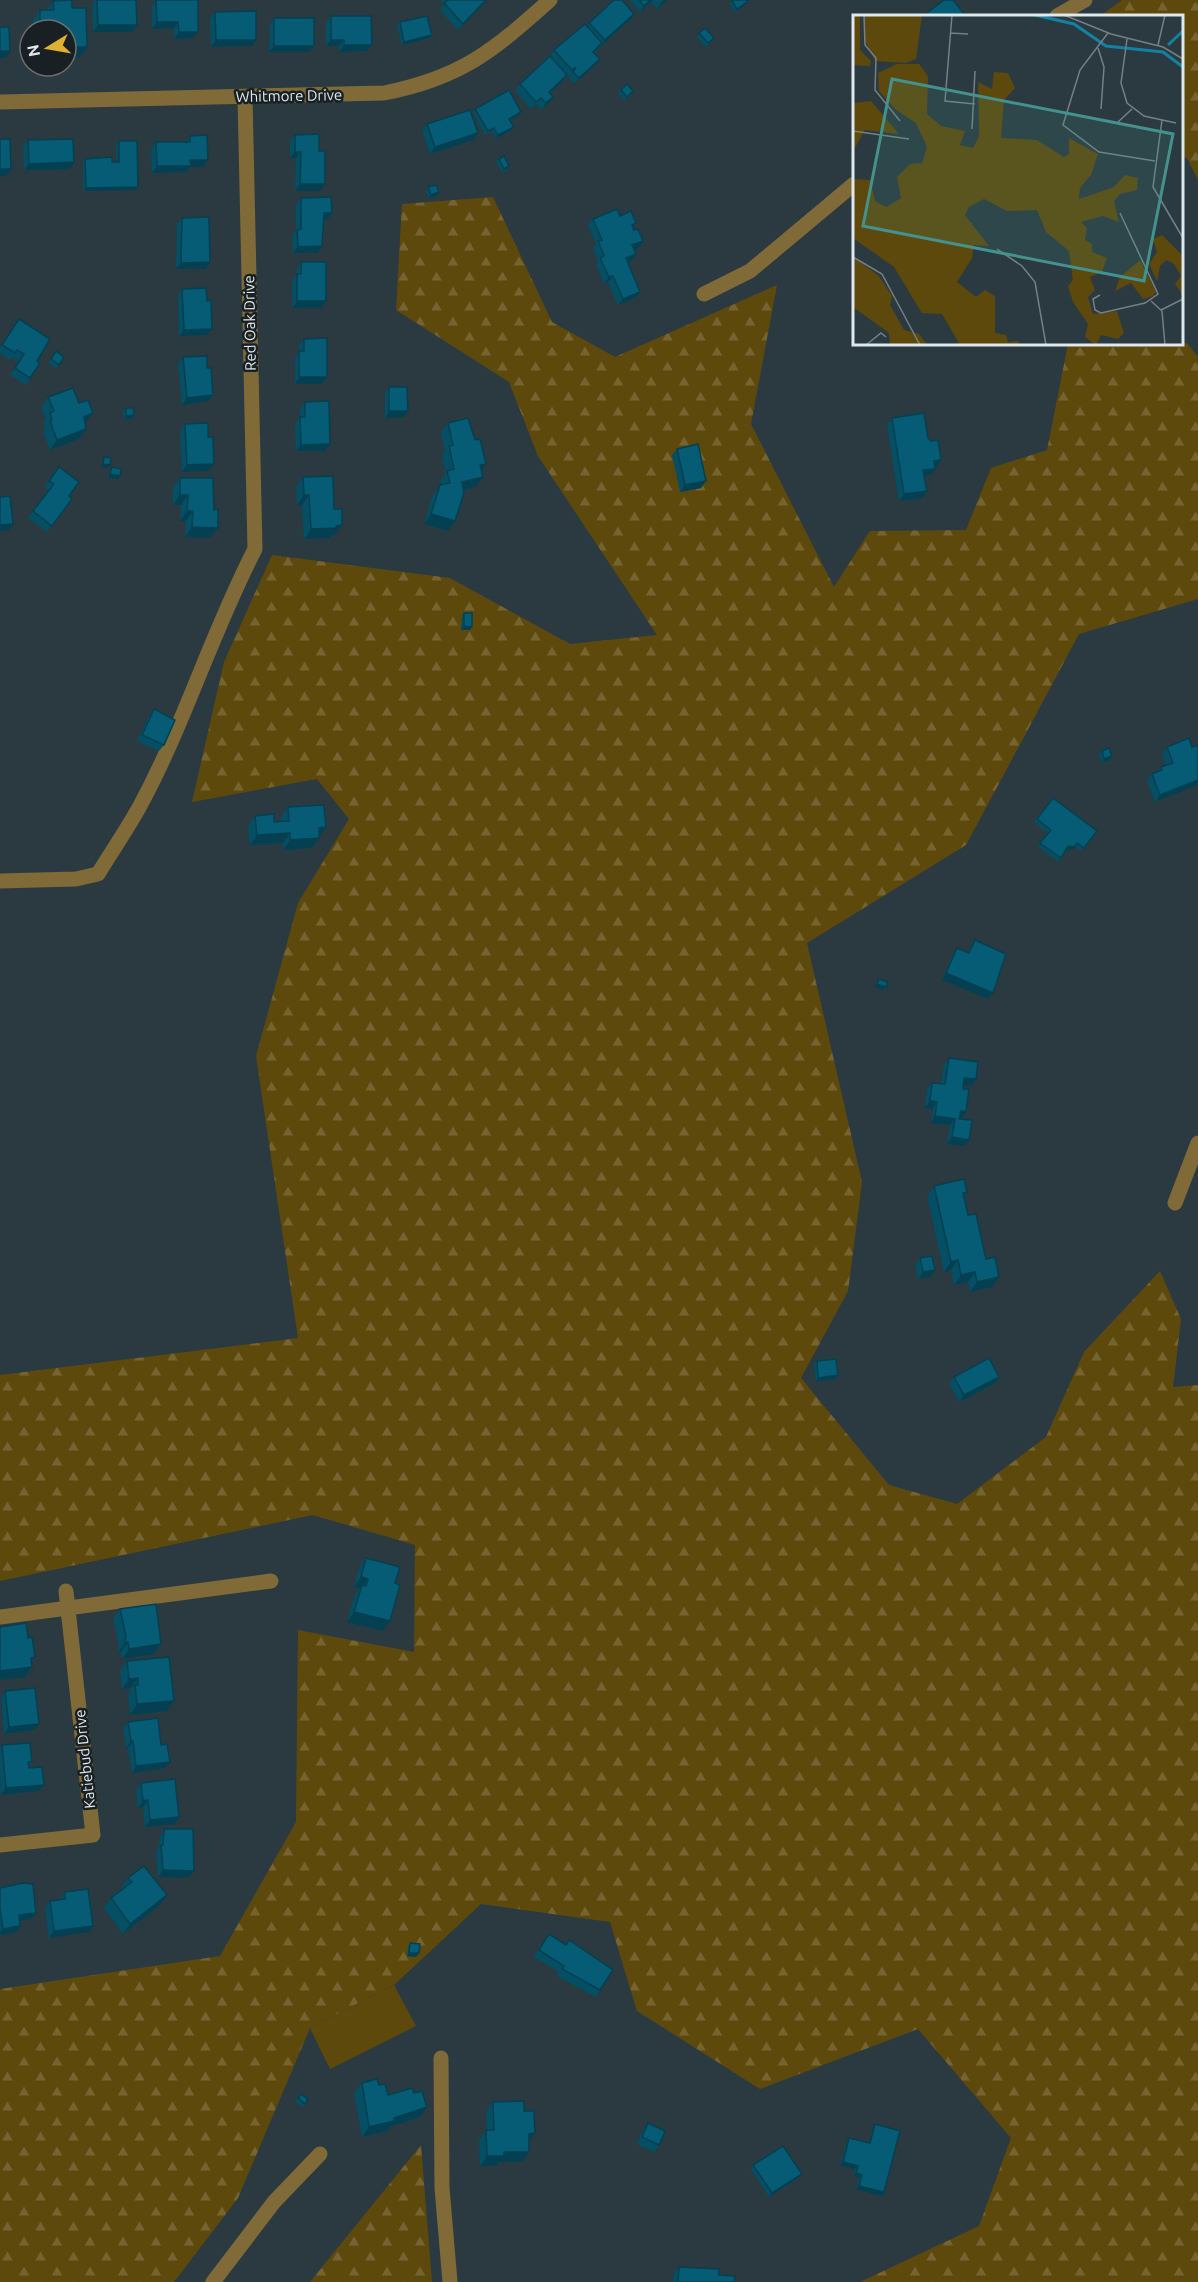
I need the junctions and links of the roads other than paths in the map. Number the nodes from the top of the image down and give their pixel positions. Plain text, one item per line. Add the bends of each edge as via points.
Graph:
1 (550, 0) edge
2 (1085, 0) edge
3 (1059, 15) edge
4 (245, 97) junction
5 (0, 102) edge
6 (853, 186) edge
7 (704, 294) dead end
8 (0, 881) edge
9 (1198, 1143) edge
10 (1175, 1203) dead end
11 (271, 1581) dead end
12 (66, 1591) dead end
13 (68, 1608) junction
14 (0, 1617) edge
15 (0, 1845) edge
16 (441, 2058) dead end
17 (320, 2154) dead end
18 (213, 2282) edge
19 (450, 2282) edge

1 - 4 street, Whitmore Drive via 478,60 417,87 367,94
2 - 3 street
4 - 5 street, Whitmore Drive
4 - 8 street, Red Oak Drive via 255,549 227,602 141,804 98,874 76,879
6 - 7 street via 750,271
9 - 10 street
11 - 13 street
12 - 13 street, Katiebud Drive
13 - 14 street
13 - 15 street, Katiebud Drive via 93,1835
16 - 19 street via 442,2188
17 - 18 street via 274,2202

